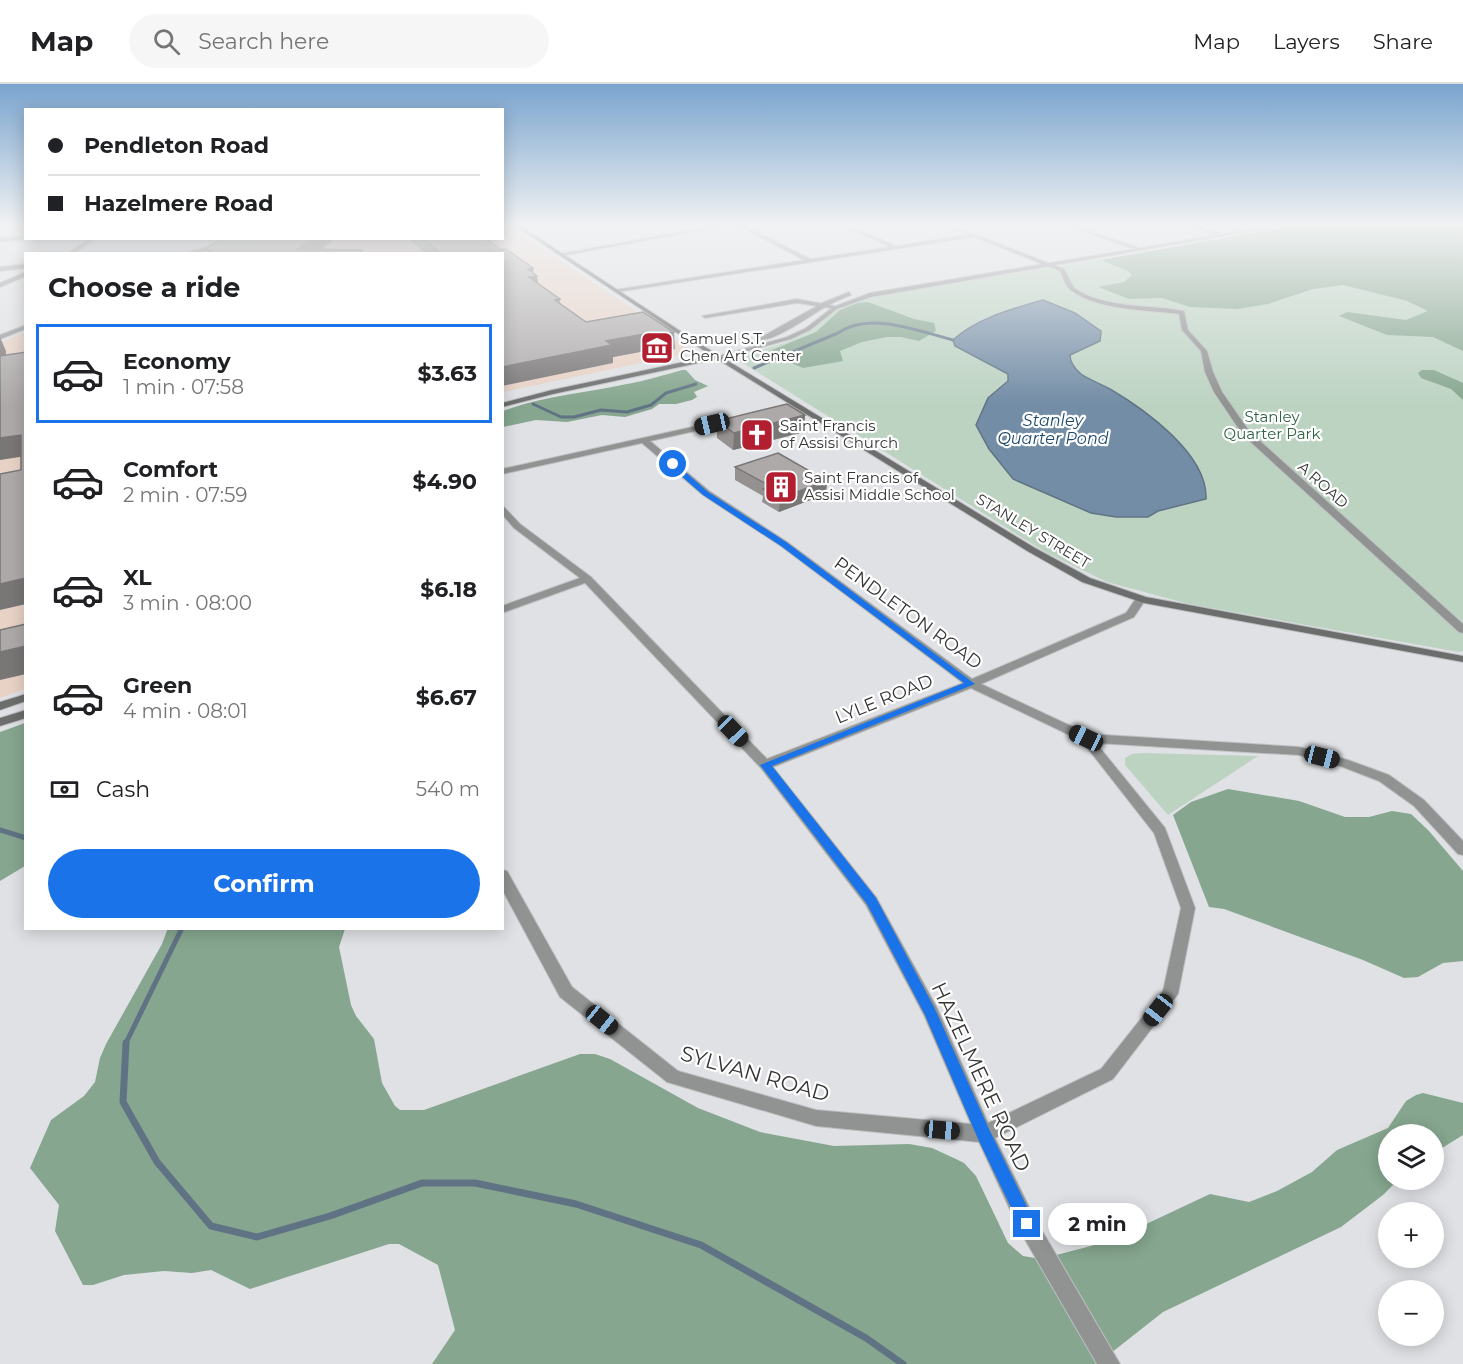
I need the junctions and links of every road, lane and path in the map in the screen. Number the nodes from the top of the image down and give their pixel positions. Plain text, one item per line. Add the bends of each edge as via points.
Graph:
1 (609, 285) edge
2 (651, 285) edge
3 (897, 285) edge
4 (928, 285) edge
5 (1070, 285) edge
6 (617, 290) junction
7 (823, 304) junction
8 (837, 307) junction
9 (705, 316) dead end
10 (24, 328) edge
11 (0, 337) edge
12 (714, 354) junction
13 (504, 397) edge
14 (504, 404) edge
15 (798, 404) junction
16 (778, 409) edge
17 (747, 416) edge
18 (645, 440) junction
19 (504, 471) edge
20 (504, 510) edge
21 (587, 579) junction
22 (1141, 599) junction
23 (504, 609) edge
24 (1463, 630) edge
25 (1463, 659) edge
26 (971, 684) junction
27 (24, 699) edge
28 (0, 706) edge
29 (24, 715) edge
30 (0, 722) edge
31 (1086, 738) junction
32 (765, 765) junction
33 (1463, 850) edge
34 (504, 879) edge
35 (984, 1134) junction
36 (1109, 1364) edge

1 - 6 main road, STANLEY STREET
2 - 6 street
3 - 7 street
4 - 8 street via 870,295
5 - 24 street, A ROAD via 1085,296 1115,305 1182,312 1185,330 1204,351 1218,392 1246,433
6 - 12 main road, STANLEY STREET
7 - 8 street
7 - 9 street via 797,301
7 - 12 street via 776,334
8 - 12 street via 789,338
10 - 11 street
12 - 13 main road
12 - 14 main road
12 - 15 main road, STANLEY STREET
15 - 16 street
15 - 22 main road, STANLEY STREET via 1058,566 1096,585
17 - 18 street
18 - 19 street
18 - 26 street, PENDLETON ROAD via 706,493 784,544
20 - 21 street, HAZELMERE ROAD via 517,526
21 - 23 street
21 - 32 street, HAZELMERE ROAD
22 - 25 main road, STANLEY STREET
22 - 26 street, LYLE ROAD via 1130,615
26 - 31 street, PENDLETON ROAD
26 - 32 street, LYLE ROAD
27 - 28 main road
29 - 30 main road
31 - 33 street via 1299,751 1344,762 1384,778 1419,803
31 - 35 street, PENDLETON ROAD via 1160,831 1188,908 1170,994 1107,1074
32 - 35 street, HAZELMERE ROAD via 872,901 931,1013
34 - 35 street, SYLVAN ROAD via 566,992 673,1077 816,1118
35 - 36 street, HAZELMERE ROAD via 1027,1224

